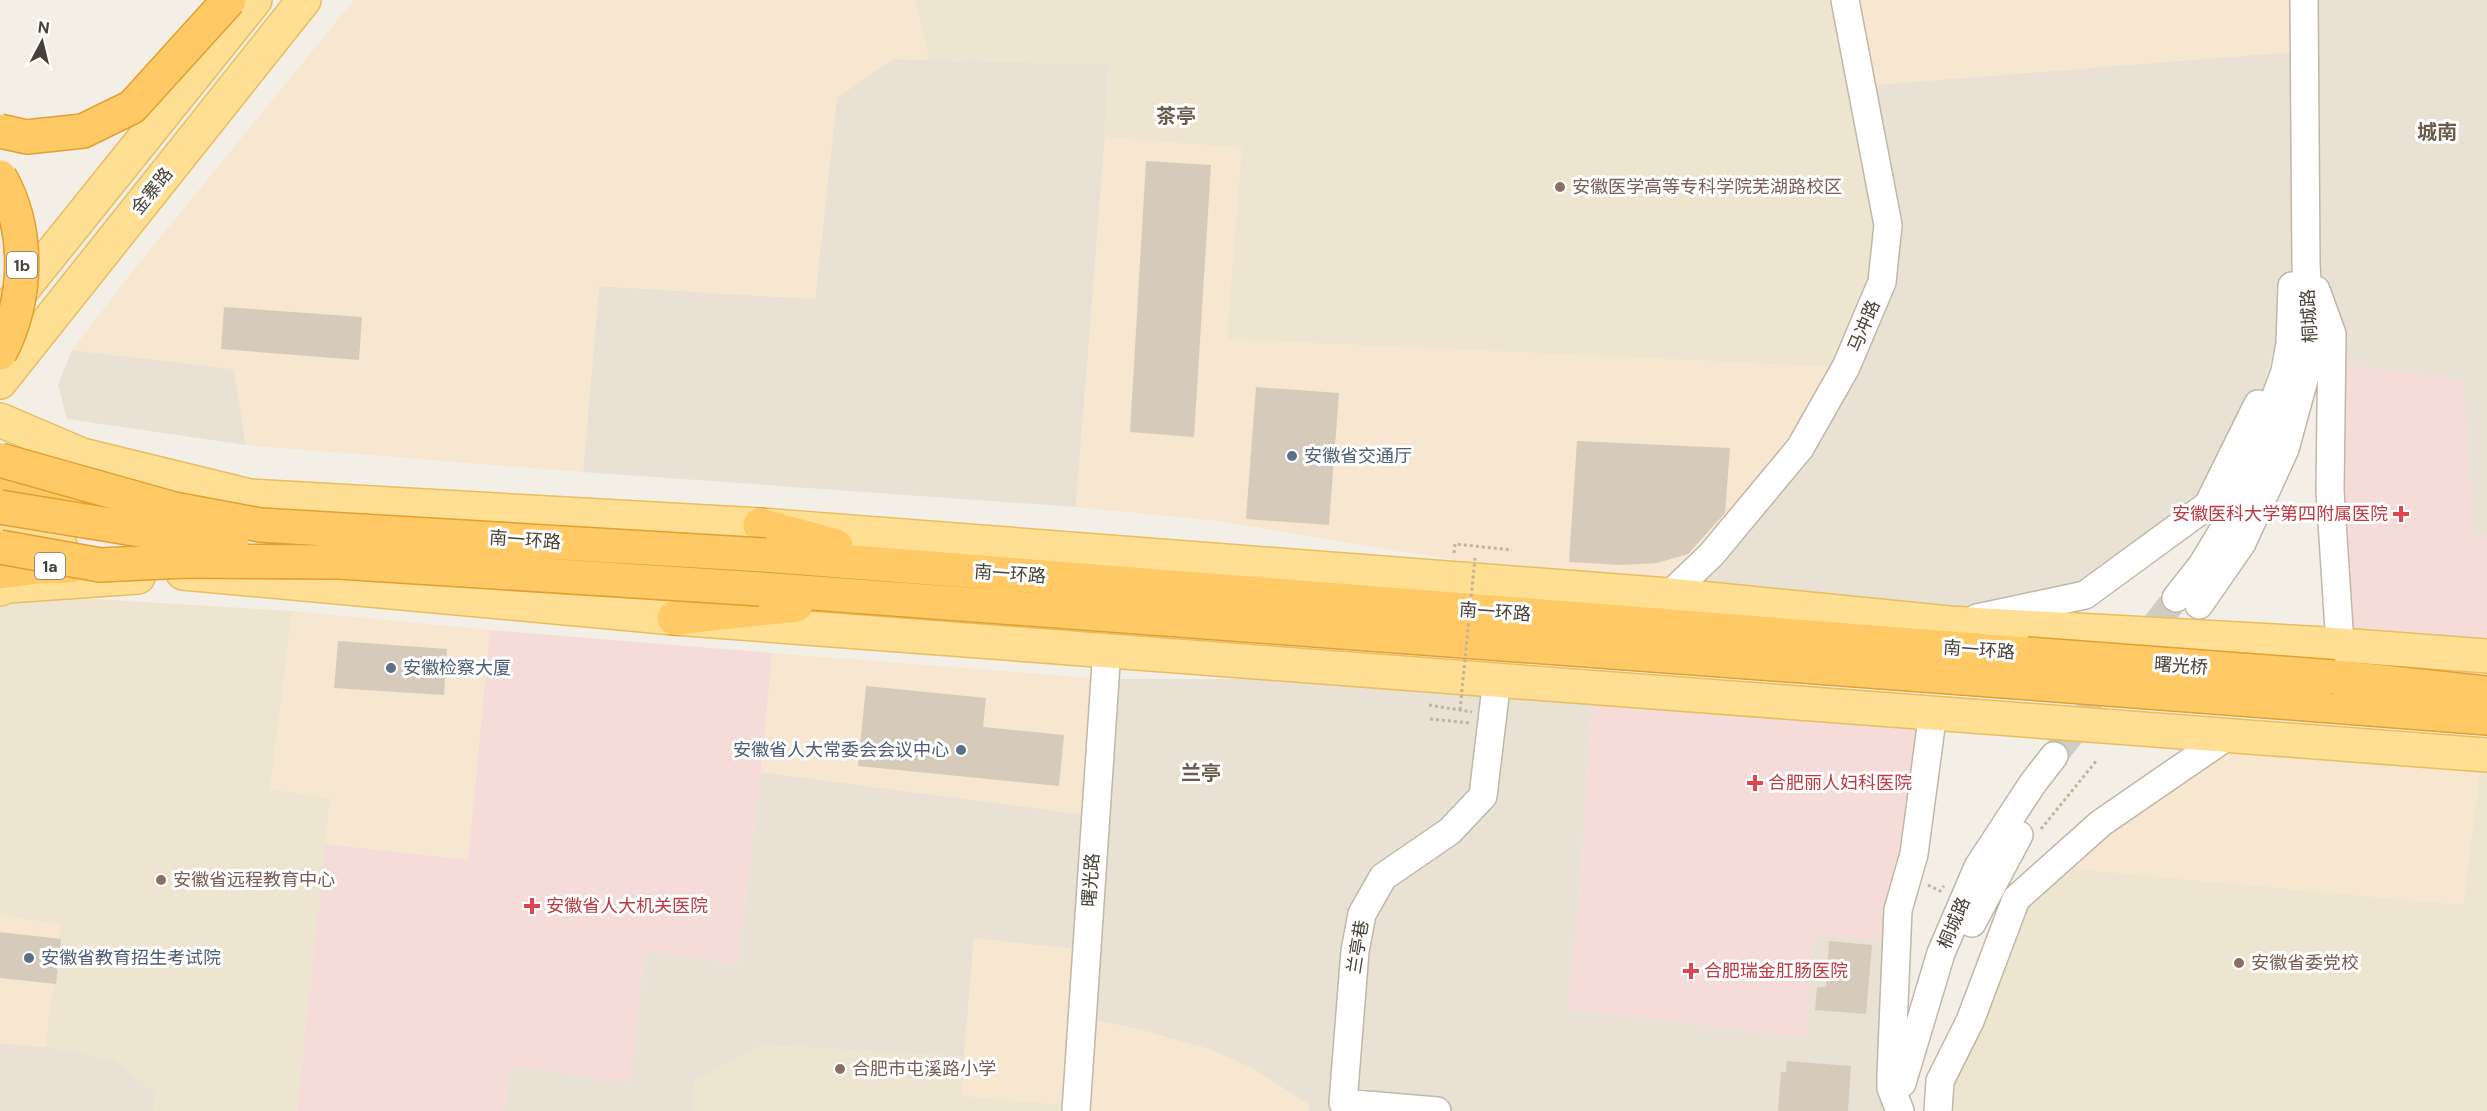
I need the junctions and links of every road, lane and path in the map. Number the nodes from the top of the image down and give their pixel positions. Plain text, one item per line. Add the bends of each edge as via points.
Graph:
1 (229, 0) edge
2 (255, 0) edge
3 (304, 0) edge
4 (1845, 0) edge
5 (2289, 0) edge
6 (2304, 0) edge
7 (0, 131) edge
8 (0, 177) edge
9 (2299, 274) junction
10 (0, 317) edge
11 (0, 353) edge
12 (0, 382) edge
13 (0, 420) edge
14 (0, 460) edge
15 (193, 482) junction
16 (0, 483) edge
17 (250, 496) junction
18 (0, 507) edge
19 (174, 508) junction
20 (0, 529) edge
21 (762, 540) junction
22 (0, 547) edge
23 (1512, 550) dead end
24 (1464, 556) dead end
25 (1474, 558) dead end
26 (339, 562) junction
27 (100, 565) junction
28 (0, 572) edge
29 (189, 574) junction
30 (228, 578) junction
31 (0, 589) edge
32 (1669, 595) junction
33 (869, 597) junction
34 (2188, 602) tunnel mouth
35 (674, 618) junction
36 (1949, 623) junction
37 (2340, 645) junction
38 (1107, 650) junction
39 (2487, 656) edge
40 (2022, 668) junction
41 (1497, 679) junction
42 (2487, 684) edge
43 (2433, 687) junction
44 (2327, 691) junction
45 (2487, 693) edge
46 (1429, 705) dead end
47 (1460, 710) junction
48 (1933, 712) junction
49 (1481, 714) dead end
50 (2487, 718) edge
51 (1430, 719) dead end
52 (1480, 724) dead end
53 (2229, 735) junction
54 (2487, 755) edge
55 (1076, 1111) edge
56 (1437, 1111) edge
57 (1901, 1111) edge
58 (1921, 1111) edge
59 (1938, 1111) edge

1 - 7 highway, bridge via 132,107 83,131 27,137
2 - 10 main road
3 - 12 main road, 金寨路
4 - 32 street, 马冲路 via 1888,225 1882,282 1846,367 1800,448 1711,555
5 - 9 street, 桐城路
6 - 9 street, 桐城路
8 - 11 highway, 1b, bridge via 19,227 23,262 19,298
9 - 34 street, 桐城路 via 2312,354 2285,449 2242,543
9 - 36 street via 2259,402 2208,505 2085,595
9 - 37 street via 2332,334 2330,491
13 - 15 main road via 82,455
14 - 19 highway, 南一环路, bridge
15 - 17 main road
15 - 29 street via 208,503 198,565
16 - 19 highway, bridge
17 - 21 main road
17 - 30 street via 229,507 216,564
18 - 26 highway, bridge
19 - 21 highway, 南一环路, bridge via 260,525
20 - 29 main road
21 - 32 main road
21 - 40 highway, 南一环路 via 908,566
22 - 27 highway, 南一环路, bridge
23 - 24 path via 1455,544 1454,555
25 - 47 path, bridge
26 - 27 highway, 南一环路, bridge
26 - 33 highway, 南一环路, bridge
27 - 28 highway, 1a, bridge
29 - 30 main road
29 - 31 main road
30 - 35 main road
32 - 36 main road
33 - 35 highway
33 - 40 highway, 南一环路
35 - 38 main road
36 - 37 main road
37 - 39 main road
38 - 41 main road
38 - 55 street, 曙光路
40 - 44 highway, 曙光桥, bridge
41 - 48 main road
41 - 56 street, 兰亭巷 via 1483,796 1450,831 1383,877 1362,914 1355,951 1343,1103
42 - 43 highway
43 - 44 highway
43 - 45 highway
44 - 50 highway
46 - 47 path
47 - 49 path
48 - 53 main road
48 - 57 street via 1914,854 1898,910 1891,1088
51 - 52 path
53 - 54 main road
53 - 59 street via 2101,823 2016,899 1970,1021 1940,1081
57 - 58 street, 桐城路 via 1902,1078 1941,952 1973,877 2027,792 2065,757 1961,942 1930,1040

